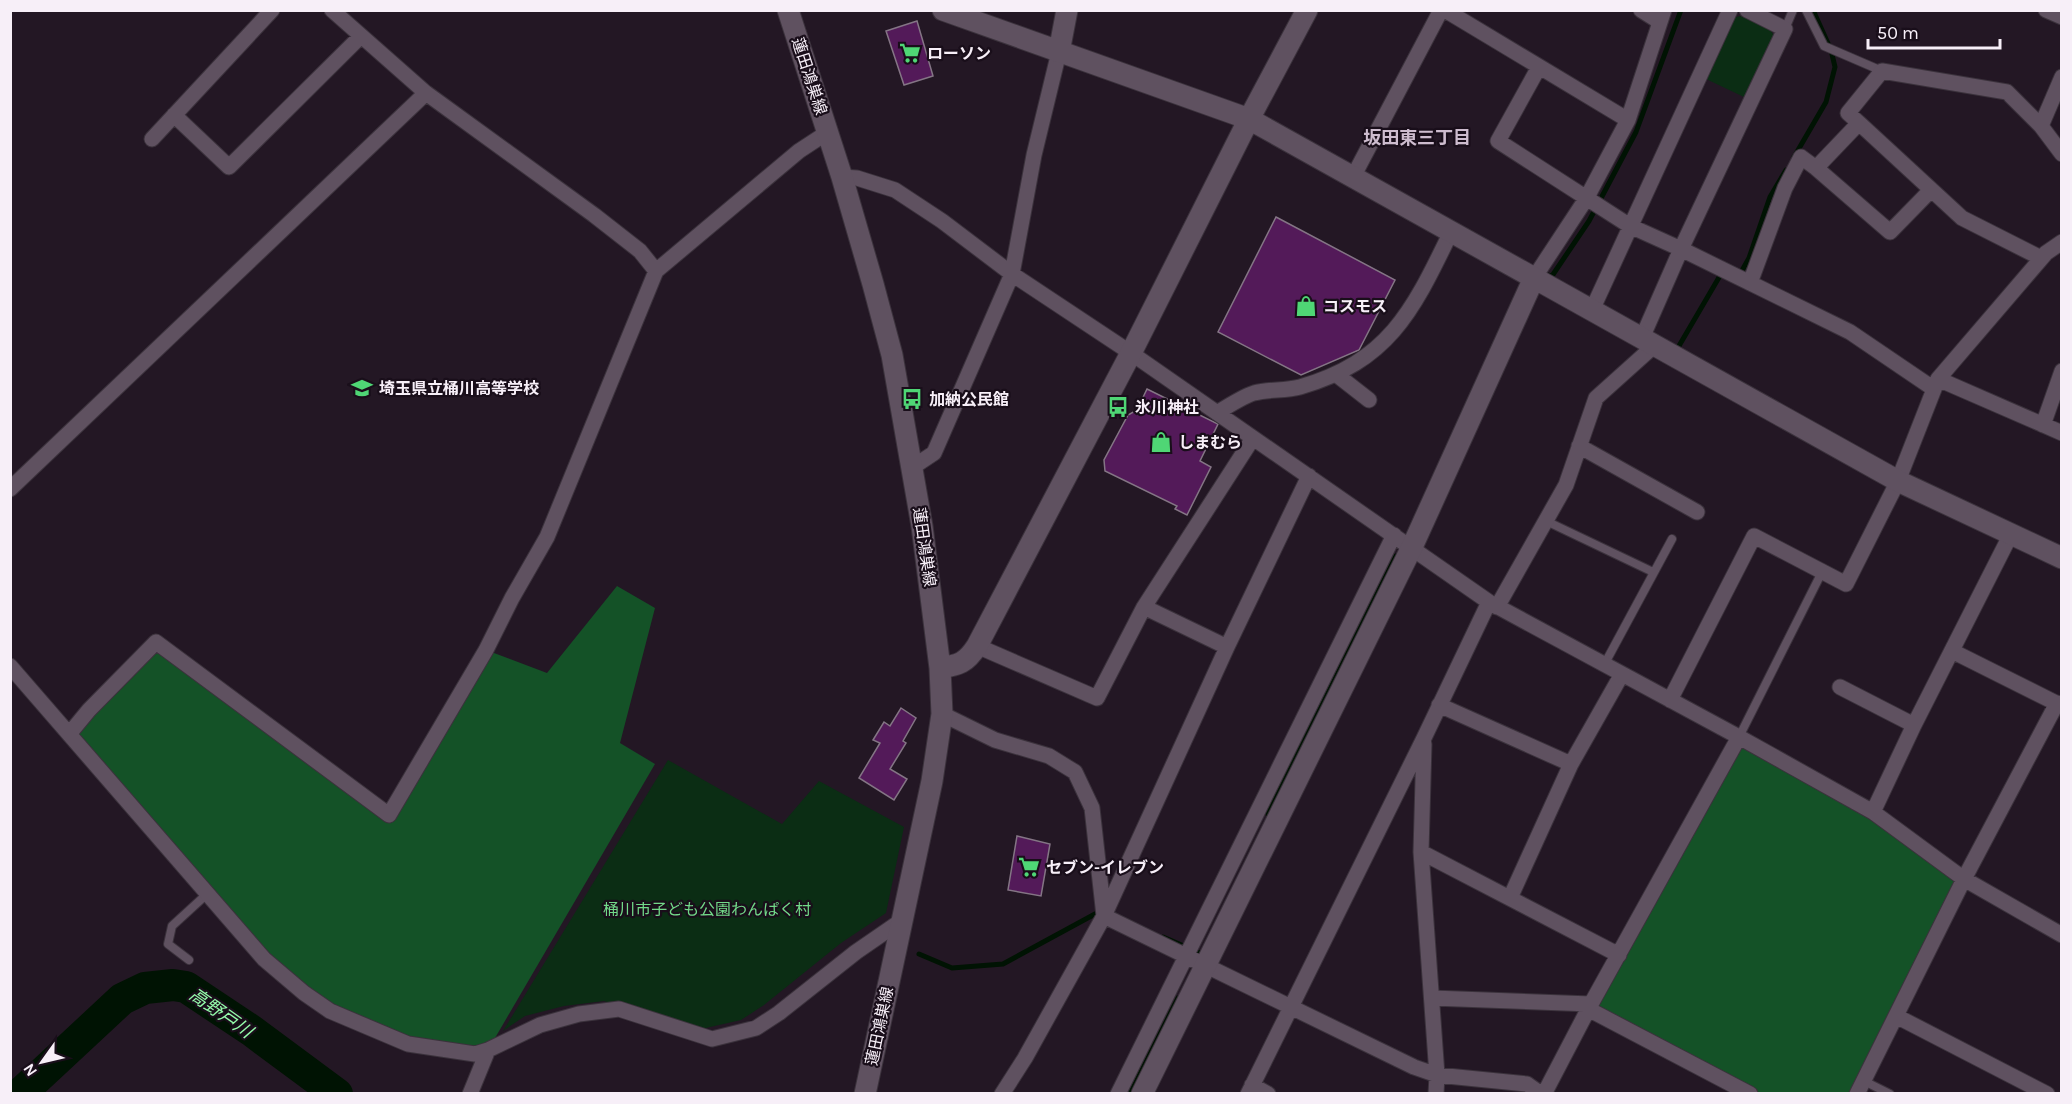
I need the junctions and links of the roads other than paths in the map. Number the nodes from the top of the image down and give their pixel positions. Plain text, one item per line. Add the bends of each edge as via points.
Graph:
1 (272, 10) edge
2 (332, 10) edge
3 (788, 10) edge
4 (943, 10) edge
5 (1067, 10) edge
6 (1307, 10) edge
7 (1443, 10) edge
8 (1641, 10) edge
9 (1730, 10) edge
10 (1747, 10) edge
11 (1793, 10) edge
12 (1806, 10) edge
13 (2046, 10) edge
14 (1662, 16) edge
15 (2061, 17) edge
16 (1785, 29) junction
17 (361, 36) junction
18 (1059, 52) junction
19 (1539, 67) junction
20 (1882, 70) junction
21 (2061, 77) edge
22 (426, 93) junction
23 (174, 115) junction
24 (1249, 119) junction
25 (1628, 120) junction
26 (1859, 123) junction
27 (2041, 126) junction
28 (828, 132) junction
29 (152, 139) dead end
30 (2061, 154) edge
31 (1816, 168) junction
32 (842, 177) junction
33 (1353, 177) junction
34 (1931, 190) junction
35 (1586, 199) junction
36 (1630, 226) junction
37 (1451, 232) junction
38 (2061, 242) edge
39 (1681, 249) junction
40 (2041, 258) junction
41 (656, 271) junction
42 (1012, 274) junction
43 (1534, 278) junction
44 (1750, 282) junction
45 (1592, 310) junction
46 (1649, 342) junction
47 (1131, 353) junction
48 (2061, 371) edge
49 (1337, 375) junction
50 (1936, 384) junction
51 (1370, 400) dead end
52 (1217, 413) junction
53 (2043, 425) junction
54 (2061, 433) edge
55 (1253, 438) junction
56 (1579, 446) junction
57 (913, 467) junction
58 (1309, 476) junction
59 (1898, 481) junction
60 (10, 489) edge
61 (1697, 512) dead end
62 (1544, 520) junction
63 (2011, 534) junction
64 (1394, 535) junction
65 (1671, 539) dead end
66 (1412, 548) junction
67 (2061, 558) edge
68 (1653, 572) junction
69 (1822, 572) junction
70 (1493, 604) junction
71 (1144, 607) junction
72 (977, 646) junction
73 (1227, 646) junction
74 (1952, 651) junction
75 (1604, 665) junction
76 (10, 666) edge
77 (940, 668) junction
78 (1622, 675) junction
79 (1840, 687) dead end
80 (1670, 700) junction
81 (2059, 704) edge
82 (1439, 705) junction
83 (942, 714) junction
84 (1914, 725) junction
85 (70, 733) junction
86 (1739, 737) junction
87 (1424, 738) junction
88 (1571, 764) junction
89 (1873, 813) junction
90 (1420, 852) junction
91 (1964, 879) junction
92 (207, 894) junction
93 (1510, 898) junction
94 (1104, 916) junction
95 (901, 921) junction
96 (2060, 932) edge
97 (1619, 955) junction
98 (1185, 956) junction
99 (189, 960) dead end
100 (1206, 965) junction
101 (1432, 998) junction
102 (1290, 1006) junction
103 (1589, 1007) junction
104 (1896, 1016) junction
105 (488, 1050) junction
106 (1437, 1075) junction
107 (1860, 1087) edge
108 (1250, 1089) edge
109 (470, 1094) edge
110 (865, 1094) edge
111 (1002, 1094) edge
112 (1118, 1094) edge
113 (1142, 1094) edge
114 (1268, 1094) edge
115 (1436, 1094) edge
116 (1543, 1094) edge
117 (1750, 1094) edge
118 (1890, 1094) edge
119 (2047, 1094) edge

1 - 23 street
2 - 17 street
3 - 28 street, 蓮田鴻巣線
4 - 18 street
5 - 18 street
6 - 24 street
7 - 19 street
7 - 33 street
8 - 14 street
9 - 36 street
10 - 16 street
11 - 16 lane
12 - 20 lane via 1824,46
13 - 15 street
14 - 25 street
16 - 39 street
17 - 22 street
17 - 23 street via 229,167
18 - 24 street
18 - 42 street via 1034,155
19 - 25 street
19 - 35 street via 1498,141
20 - 26 street via 1848,112
20 - 27 street via 2007,92
21 - 27 street
22 - 41 street via 594,215 640,251
22 - 60 street
23 - 29 street
24 - 33 street
24 - 47 street
25 - 35 street
26 - 31 street
26 - 34 street
27 - 30 street
28 - 32 street, 蓮田鴻巣線
28 - 41 street via 773,172
31 - 34 street via 1890,232
31 - 44 street via 1802,157 1785,188
32 - 42 street via 896,190
32 - 57 street, 蓮田鴻巣線 via 892,356
33 - 37 street
34 - 40 street via 1962,218
35 - 36 street
35 - 43 street
36 - 39 street
36 - 45 street
37 - 43 street
37 - 49 street via 1421,294 1396,331
38 - 40 street
39 - 44 street
39 - 46 street
40 - 50 street
41 - 85 street via 547,537 389,815 156,642
42 - 47 street
42 - 57 street via 934,453
43 - 45 street
43 - 66 street
44 - 50 street via 1850,332
45 - 46 street
46 - 56 street via 1596,398
46 - 59 street
47 - 52 street
47 - 72 street
48 - 53 street
49 - 51 street
49 - 52 street via 1297,388 1253,393
50 - 53 street
50 - 59 street
52 - 55 street
53 - 54 street
55 - 58 street
55 - 71 street
56 - 61 street
56 - 62 street via 1566,485
57 - 77 street, 蓮田鴻巣線
58 - 64 street
58 - 73 street
59 - 63 street
59 - 69 street via 1846,584
62 - 68 lane
62 - 70 street
63 - 67 street
63 - 74 street
64 - 66 street
64 - 98 street
65 - 68 lane
66 - 70 street
66 - 100 street
68 - 75 lane
69 - 80 street via 1754,536
69 - 86 lane
70 - 75 street
70 - 82 street
71 - 72 street via 1097,698
71 - 73 street
72 - 77 street via 963,662
73 - 94 street
74 - 81 street
74 - 84 street
75 - 78 street
76 - 85 street
77 - 83 street, 蓮田鴻巣線
78 - 80 street
78 - 88 street
79 - 84 street
80 - 86 street
81 - 91 street
82 - 87 street
82 - 88 street
83 - 94 street via 996,740 1049,756 1075,772 1092,808
83 - 95 street, 蓮田鴻巣線 via 932,781
84 - 89 street
85 - 92 street
86 - 89 street
86 - 97 street
87 - 90 street
87 - 102 street
88 - 93 street
89 - 91 street
90 - 93 street
90 - 101 street
91 - 96 street
91 - 104 street
92 - 99 lane via 172,926 168,944
92 - 105 street via 264,959 330,1011 408,1044 475,1054
93 - 97 street
94 - 98 street
94 - 111 street
95 - 105 street via 756,1028 712,1039 619,1009 579,1014 540,1025
95 - 110 street, 蓮田鴻巣線
97 - 103 street
98 - 100 street
98 - 112 street
100 - 102 street
100 - 113 street
101 - 103 street
101 - 106 street
102 - 106 street
102 - 108 street
103 - 116 street
103 - 117 street
104 - 107 street
104 - 119 street
105 - 109 street
106 - 115 street
106 - 116 street via 1527,1084
107 - 118 lane
108 - 114 street

